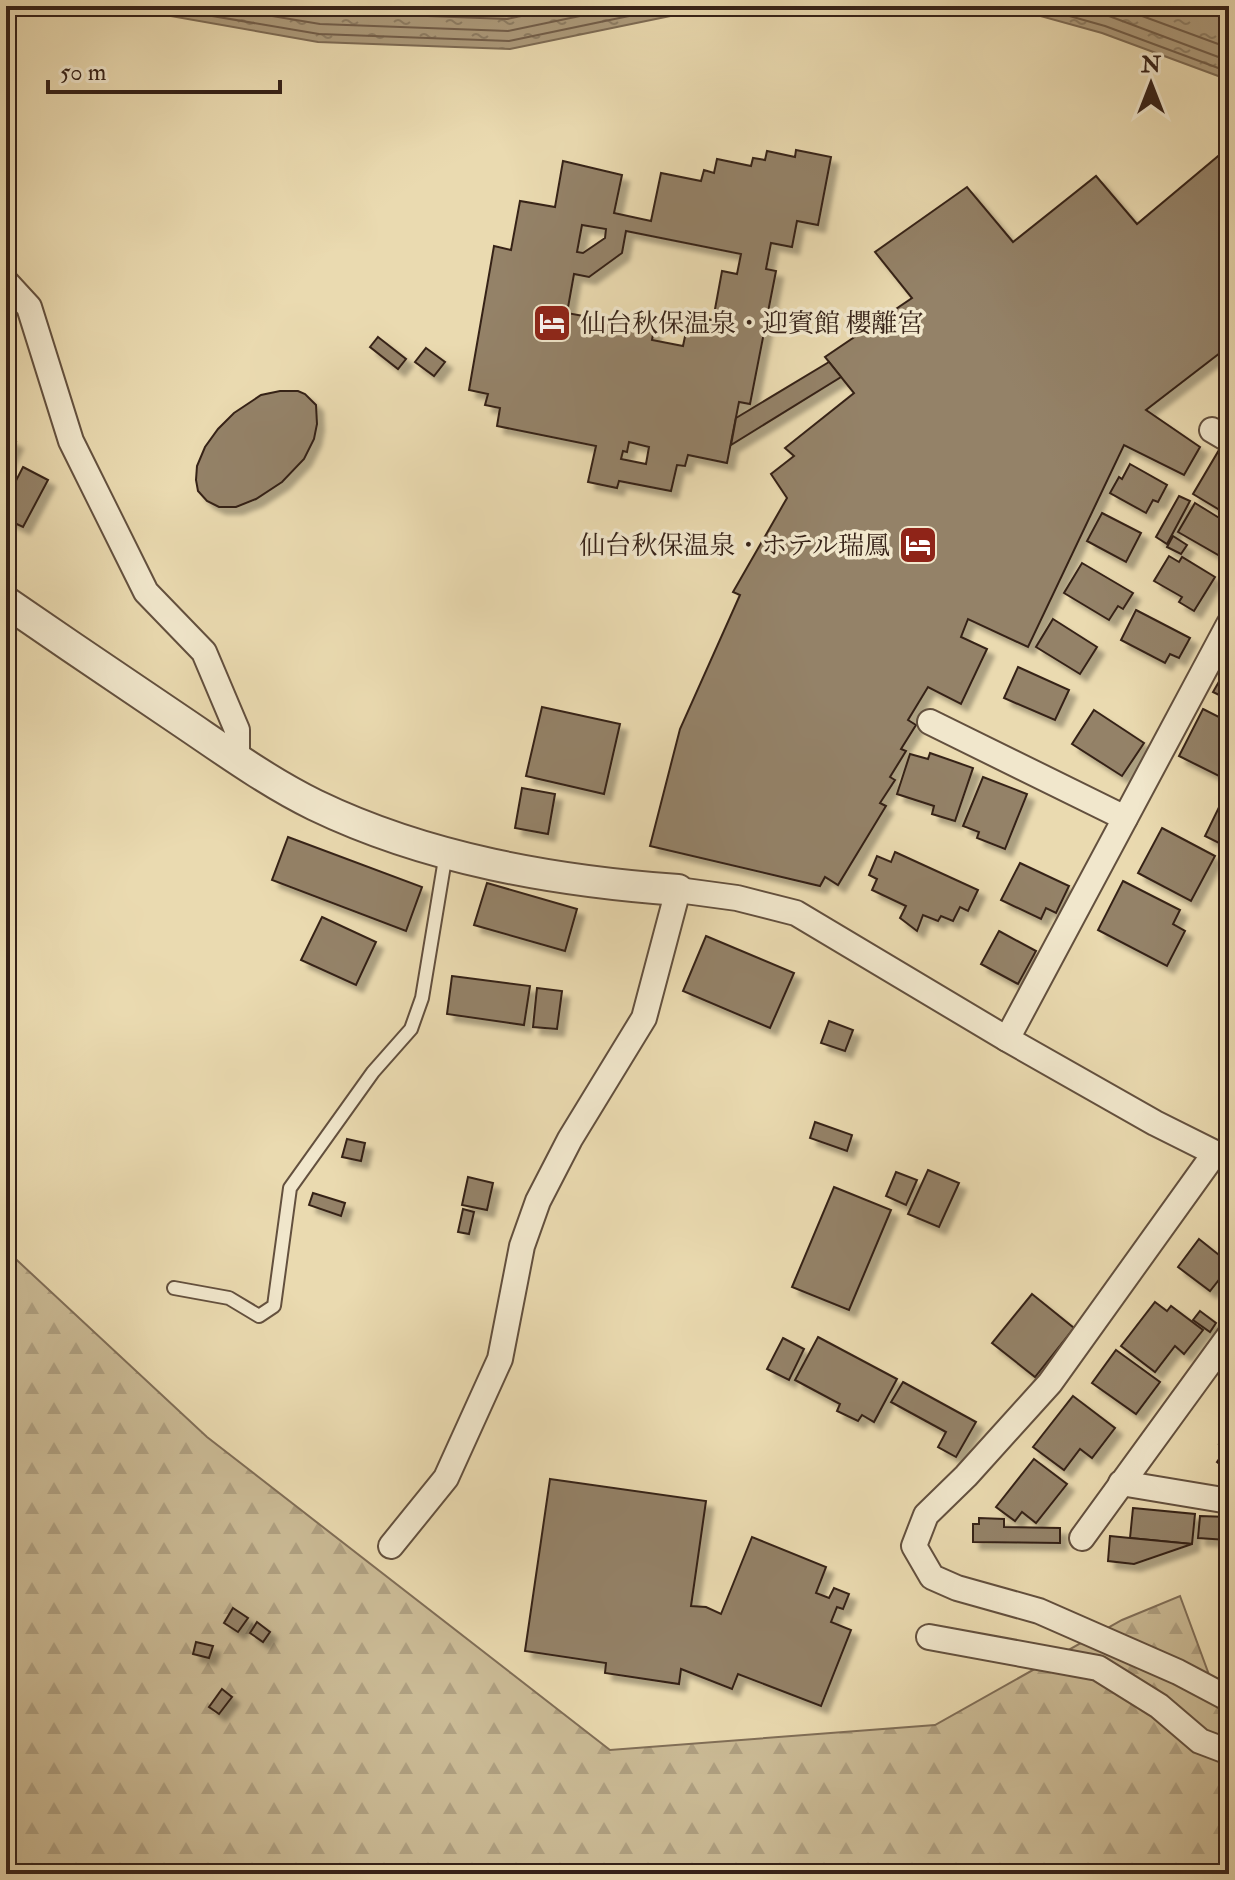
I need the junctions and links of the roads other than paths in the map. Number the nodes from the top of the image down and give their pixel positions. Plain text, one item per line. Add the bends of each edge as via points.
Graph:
1 (6, 282) edge
2 (6, 602) edge
3 (1229, 624) edge
4 (930, 722) dead end
5 (237, 759) junction
6 (1125, 818) junction
7 (446, 853) junction
8 (678, 890) junction
9 (1007, 1039) junction
10 (1222, 1156) edge
11 (174, 1288) dead end
12 (1229, 1336) edge
13 (1121, 1483) junction
14 (1229, 1501) edge
15 (1082, 1538) dead end
16 (391, 1546) dead end
17 (929, 1637) dead end
18 (1229, 1699) edge
19 (1229, 1752) edge

1 - 5 street via 29,307 71,441 146,592 204,652 237,730
2 - 5 street
3 - 6 street
4 - 6 street
5 - 7 street via 314,805
6 - 9 street
7 - 8 street via 514,870
7 - 11 lane via 422,998 411,1029 373,1072 290,1188 274,1306 259,1316 229,1298
8 - 9 street via 796,913
8 - 16 street via 644,1018 538,1201 522,1246 500,1359 446,1478
9 - 10 street
10 - 18 street via 1050,1383 926,1515 914,1546 932,1577 1039,1611
12 - 13 street
13 - 14 street
13 - 15 street
17 - 19 street via 1098,1668 1159,1706 1200,1741

